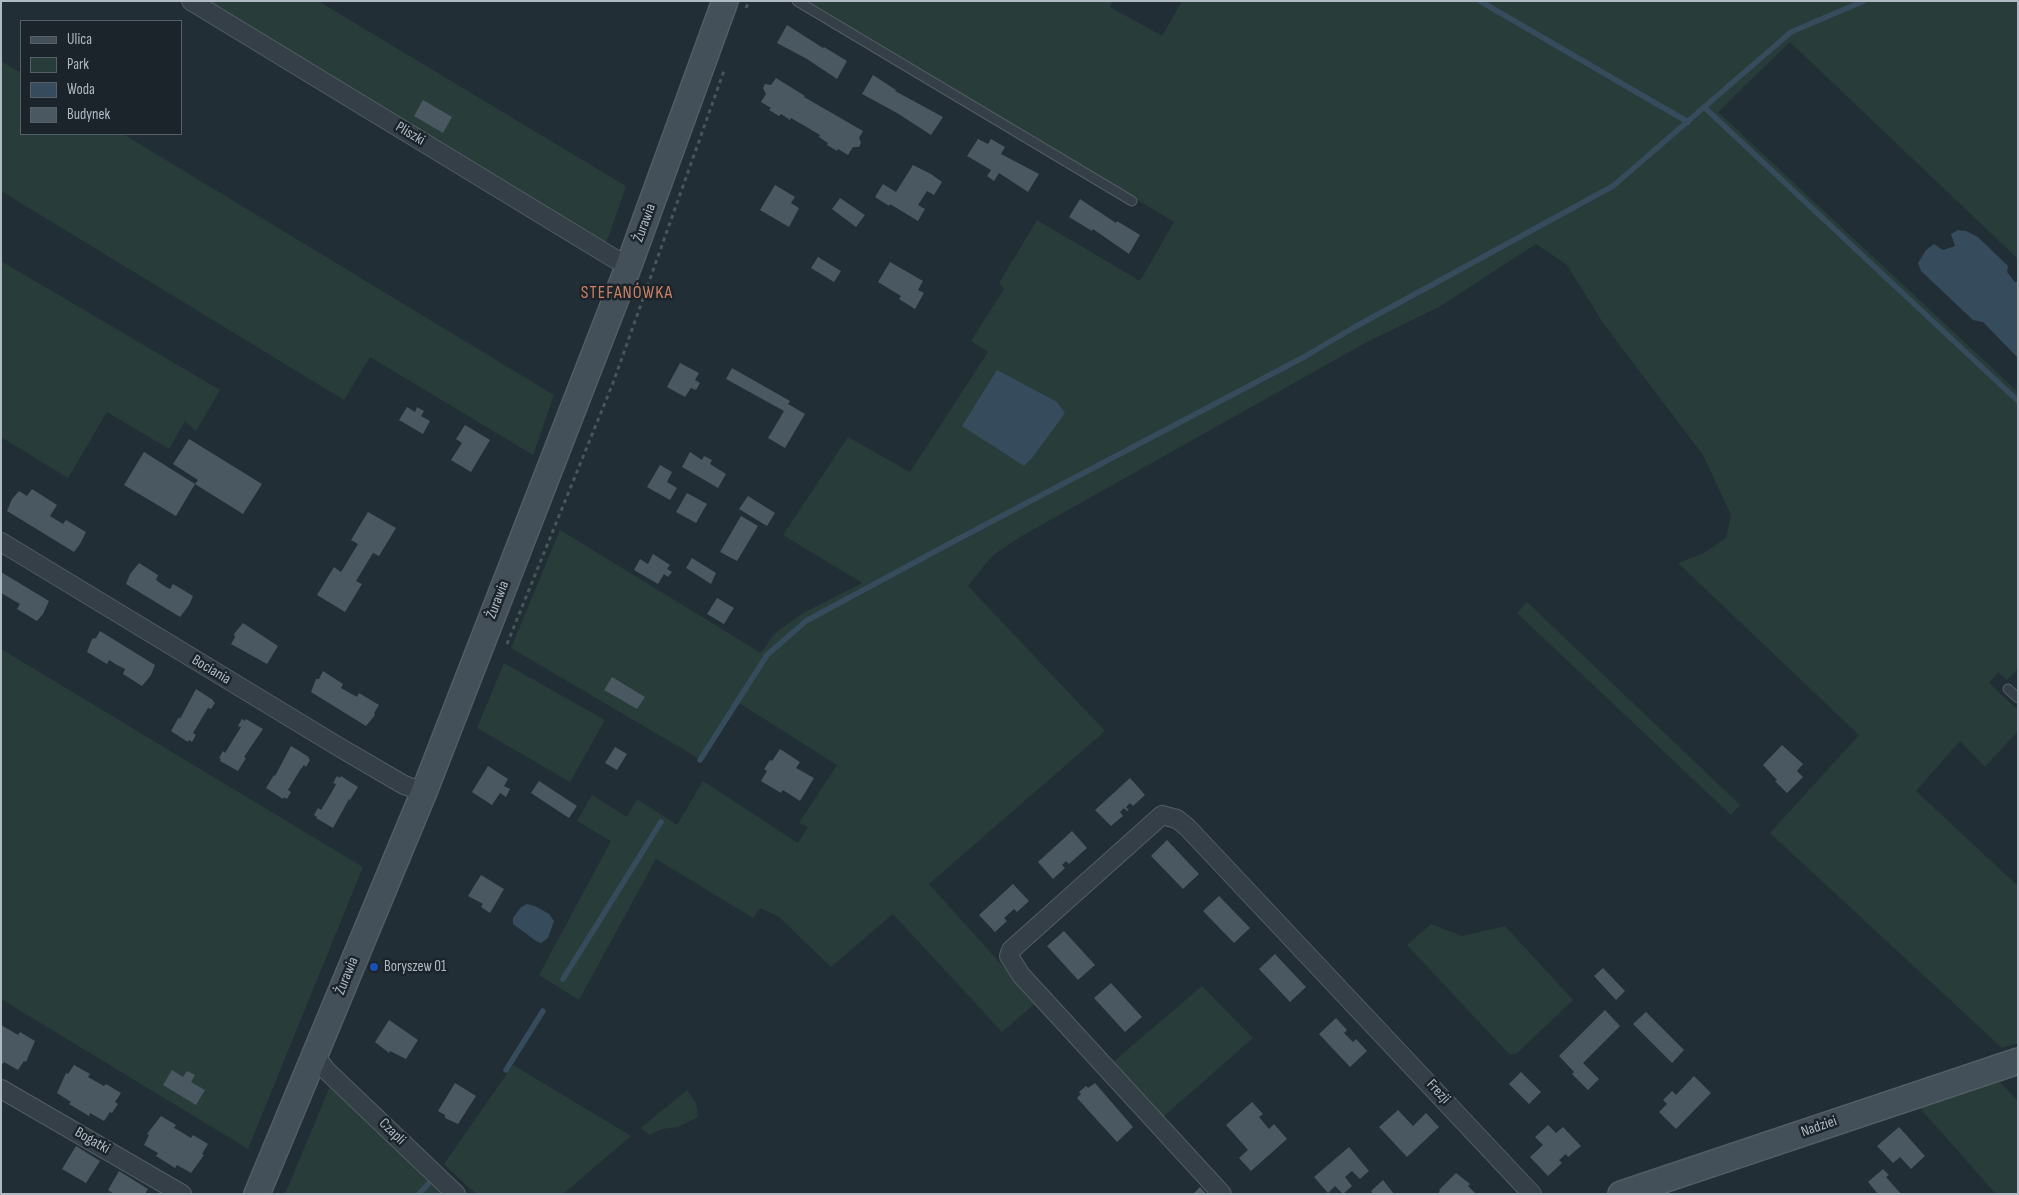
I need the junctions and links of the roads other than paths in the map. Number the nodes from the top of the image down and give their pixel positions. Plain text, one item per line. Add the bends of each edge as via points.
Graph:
1 (191, 1) edge
2 (725, 1) edge
3 (797, 1) edge
4 (1132, 201) dead end
5 (629, 265) junction
6 (1, 542) edge
7 (2008, 689) dead end
8 (2018, 698) edge
9 (424, 792) junction
10 (2018, 1061) edge
11 (321, 1063) junction
12 (1, 1089) edge
13 (182, 1194) edge
14 (256, 1194) edge
15 (456, 1194) edge
16 (1222, 1194) edge
17 (1532, 1194) edge
18 (1621, 1194) edge

1 - 5 street, Pliszki
2 - 5 main road, Żurawia
3 - 4 lane
5 - 9 main road, Żurawia
6 - 9 street, Bociania via 347,752 404,785
7 - 8 lane
9 - 11 main road, Żurawia
10 - 18 main road, Nadziei
11 - 14 main road, Żurawia
11 - 15 street, Czapli
12 - 13 street, Bogatki
16 - 17 street, Frezji via 1021,975 1010,956 1011,950 1162,815 1187,827

